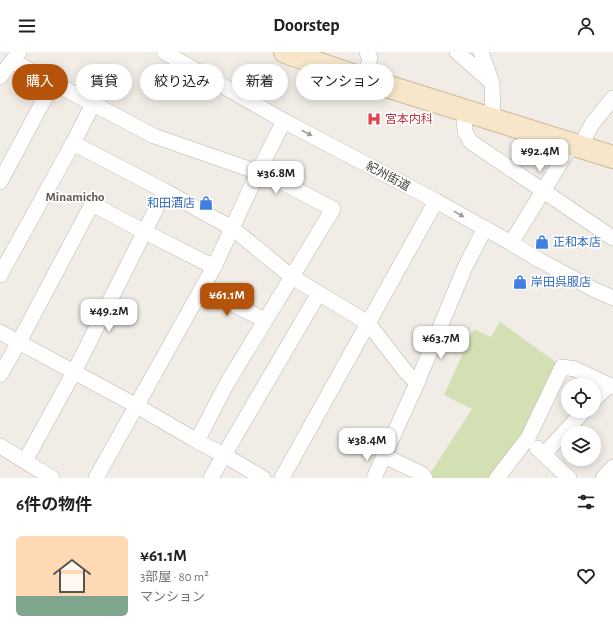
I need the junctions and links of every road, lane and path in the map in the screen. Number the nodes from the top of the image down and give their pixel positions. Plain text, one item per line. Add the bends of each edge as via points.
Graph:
1 (164, 52) edge
2 (285, 52) edge
3 (457, 52) edge
4 (481, 52) edge
5 (371, 54) edge
6 (15, 57) edge
7 (25, 64) edge
8 (320, 64) edge
9 (368, 64) edge
10 (0, 77) edge
11 (492, 83) junction
12 (394, 88) edge
13 (68, 91) edge
14 (613, 98) edge
15 (44, 100) edge
16 (93, 104) junction
17 (464, 110) junction
18 (494, 120) junction
19 (284, 121) junction
20 (73, 143) junction
21 (576, 146) junction
22 (613, 157) edge
23 (259, 170) junction
24 (0, 182) edge
25 (165, 191) junction
26 (543, 191) junction
27 (436, 201) junction
28 (232, 228) junction
29 (485, 228) junction
30 (145, 232) junction
31 (613, 238) edge
32 (511, 243) junction
33 (214, 267) junction
34 (0, 275) edge
35 (292, 277) junction
36 (202, 289) junction
37 (319, 293) junction
38 (613, 298) edge
39 (265, 320) junction
40 (368, 323) junction
41 (0, 332) edge
42 (19, 342) junction
43 (74, 372) junction
44 (0, 374) edge
45 (417, 383) junction
46 (611, 386) edge
47 (601, 394) edge
48 (137, 406) junction
49 (577, 418) edge
50 (528, 438) junction
51 (197, 440) junction
52 (0, 446) edge
53 (544, 454) junction
54 (224, 455) junction
55 (384, 456) junction
56 (25, 461) junction
57 (613, 467) edge
58 (52, 478) edge
59 (96, 478) edge
60 (212, 478) edge
61 (263, 478) edge
62 (282, 478) edge
63 (374, 478) edge
64 (425, 478) edge
65 (497, 478) edge
66 (569, 478) edge
67 (603, 478) edge

1 - 19 street, 紀州街道
2 - 8 main road
3 - 11 street
4 - 11 street
5 - 9 street
6 - 7 street
6 - 10 street
11 - 18 street
12 - 17 main road
13 - 16 street
14 - 21 street
15 - 24 street
16 - 20 street
16 - 23 street via 154,136 252,170
17 - 18 main road
17 - 26 street via 465,132 470,142
18 - 21 main road
19 - 23 street
19 -> 27 street, 紀州街道
20 - 25 street
20 - 34 street
21 - 22 main road
21 - 26 street
23 - 28 street
23 - 35 street via 333,209
25 - 28 street
25 - 30 street
26 - 31 street
26 - 32 street
27 -> 29 street, 紀州街道
27 - 40 street
28 - 33 street
28 - 35 street
29 - 32 street, 紀州街道
29 - 45 street via 465,267
30 - 33 street
30 - 42 street via 92,204
30 - 43 street
32 - 38 street, 紀州街道
33 - 36 street
35 - 37 street
35 - 39 street
36 - 39 street
36 - 48 street
37 - 40 street
37 - 54 street
39 - 51 street
40 - 45 street
40 - 62 street
41 - 42 street
42 - 43 street
42 - 44 street
43 - 48 street
43 - 56 street
45 - 55 street
46 - 47 street
46 - 50 street via 575,369 562,367
48 - 51 street
48 - 59 street
49 - 53 street
50 - 53 street
50 - 65 street
51 - 54 street
52 - 56 street
53 - 66 street
54 - 60 street
54 - 61 street
55 - 63 street
55 - 64 street via 422,474
56 - 58 street
57 - 67 street

